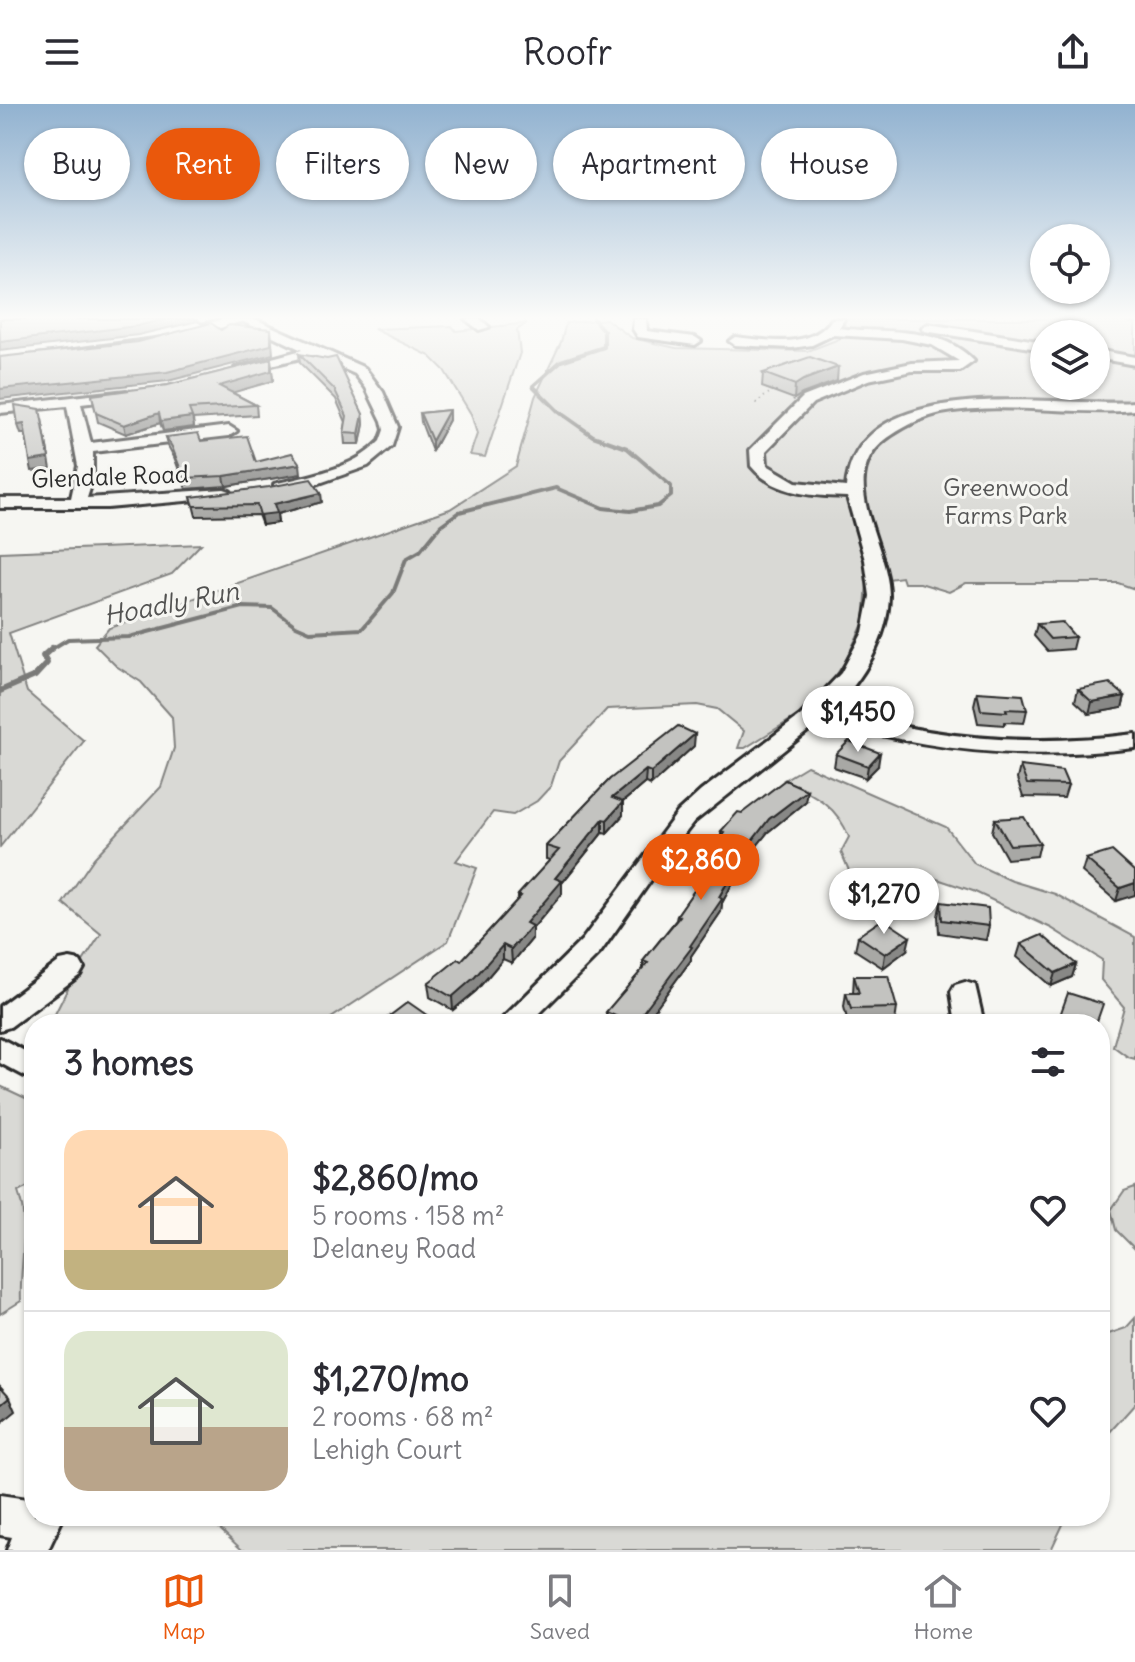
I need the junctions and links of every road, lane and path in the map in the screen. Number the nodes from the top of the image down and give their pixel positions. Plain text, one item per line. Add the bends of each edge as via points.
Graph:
1 (371, 386) edge
2 (844, 386) edge
3 (772, 391) edge
4 (143, 392) edge
5 (73, 401) junction
6 (756, 403) dead end
7 (1135, 406) edge
8 (0, 409) edge
9 (229, 431) dead end
10 (83, 449) junction
11 (265, 489) edge
12 (246, 492) edge
13 (855, 492) junction
14 (0, 503) edge
15 (76, 504) junction
16 (821, 711) junction
17 (1135, 741) edge
18 (70, 968) dead end
19 (965, 992) dead end
20 (522, 1014) edge
21 (968, 1014) edge
22 (0, 1020) edge
23 (0, 1049) edge
24 (24, 1064) edge
25 (0, 1515) edge
26 (24, 1524) edge

1 - 11 street via 390,423 389,437 375,454 304,482
2 - 13 street via 796,409 758,450 759,466 777,481 810,490
3 - 6 path
4 - 5 street
5 - 8 street
5 - 10 street
7 - 13 street via 976,405 921,413 897,423 863,451 854,469
9 - 10 street
10 - 15 street via 87,480
12 - 15 street, Glendale Road
13 - 16 street via 878,577 877,618 865,651
14 - 15 street, Glendale Road
16 - 17 street via 922,739 994,748 1074,749
16 - 20 street via 686,816 599,936
18 - 22 street
19 - 21 street
23 - 24 street
25 - 26 street

